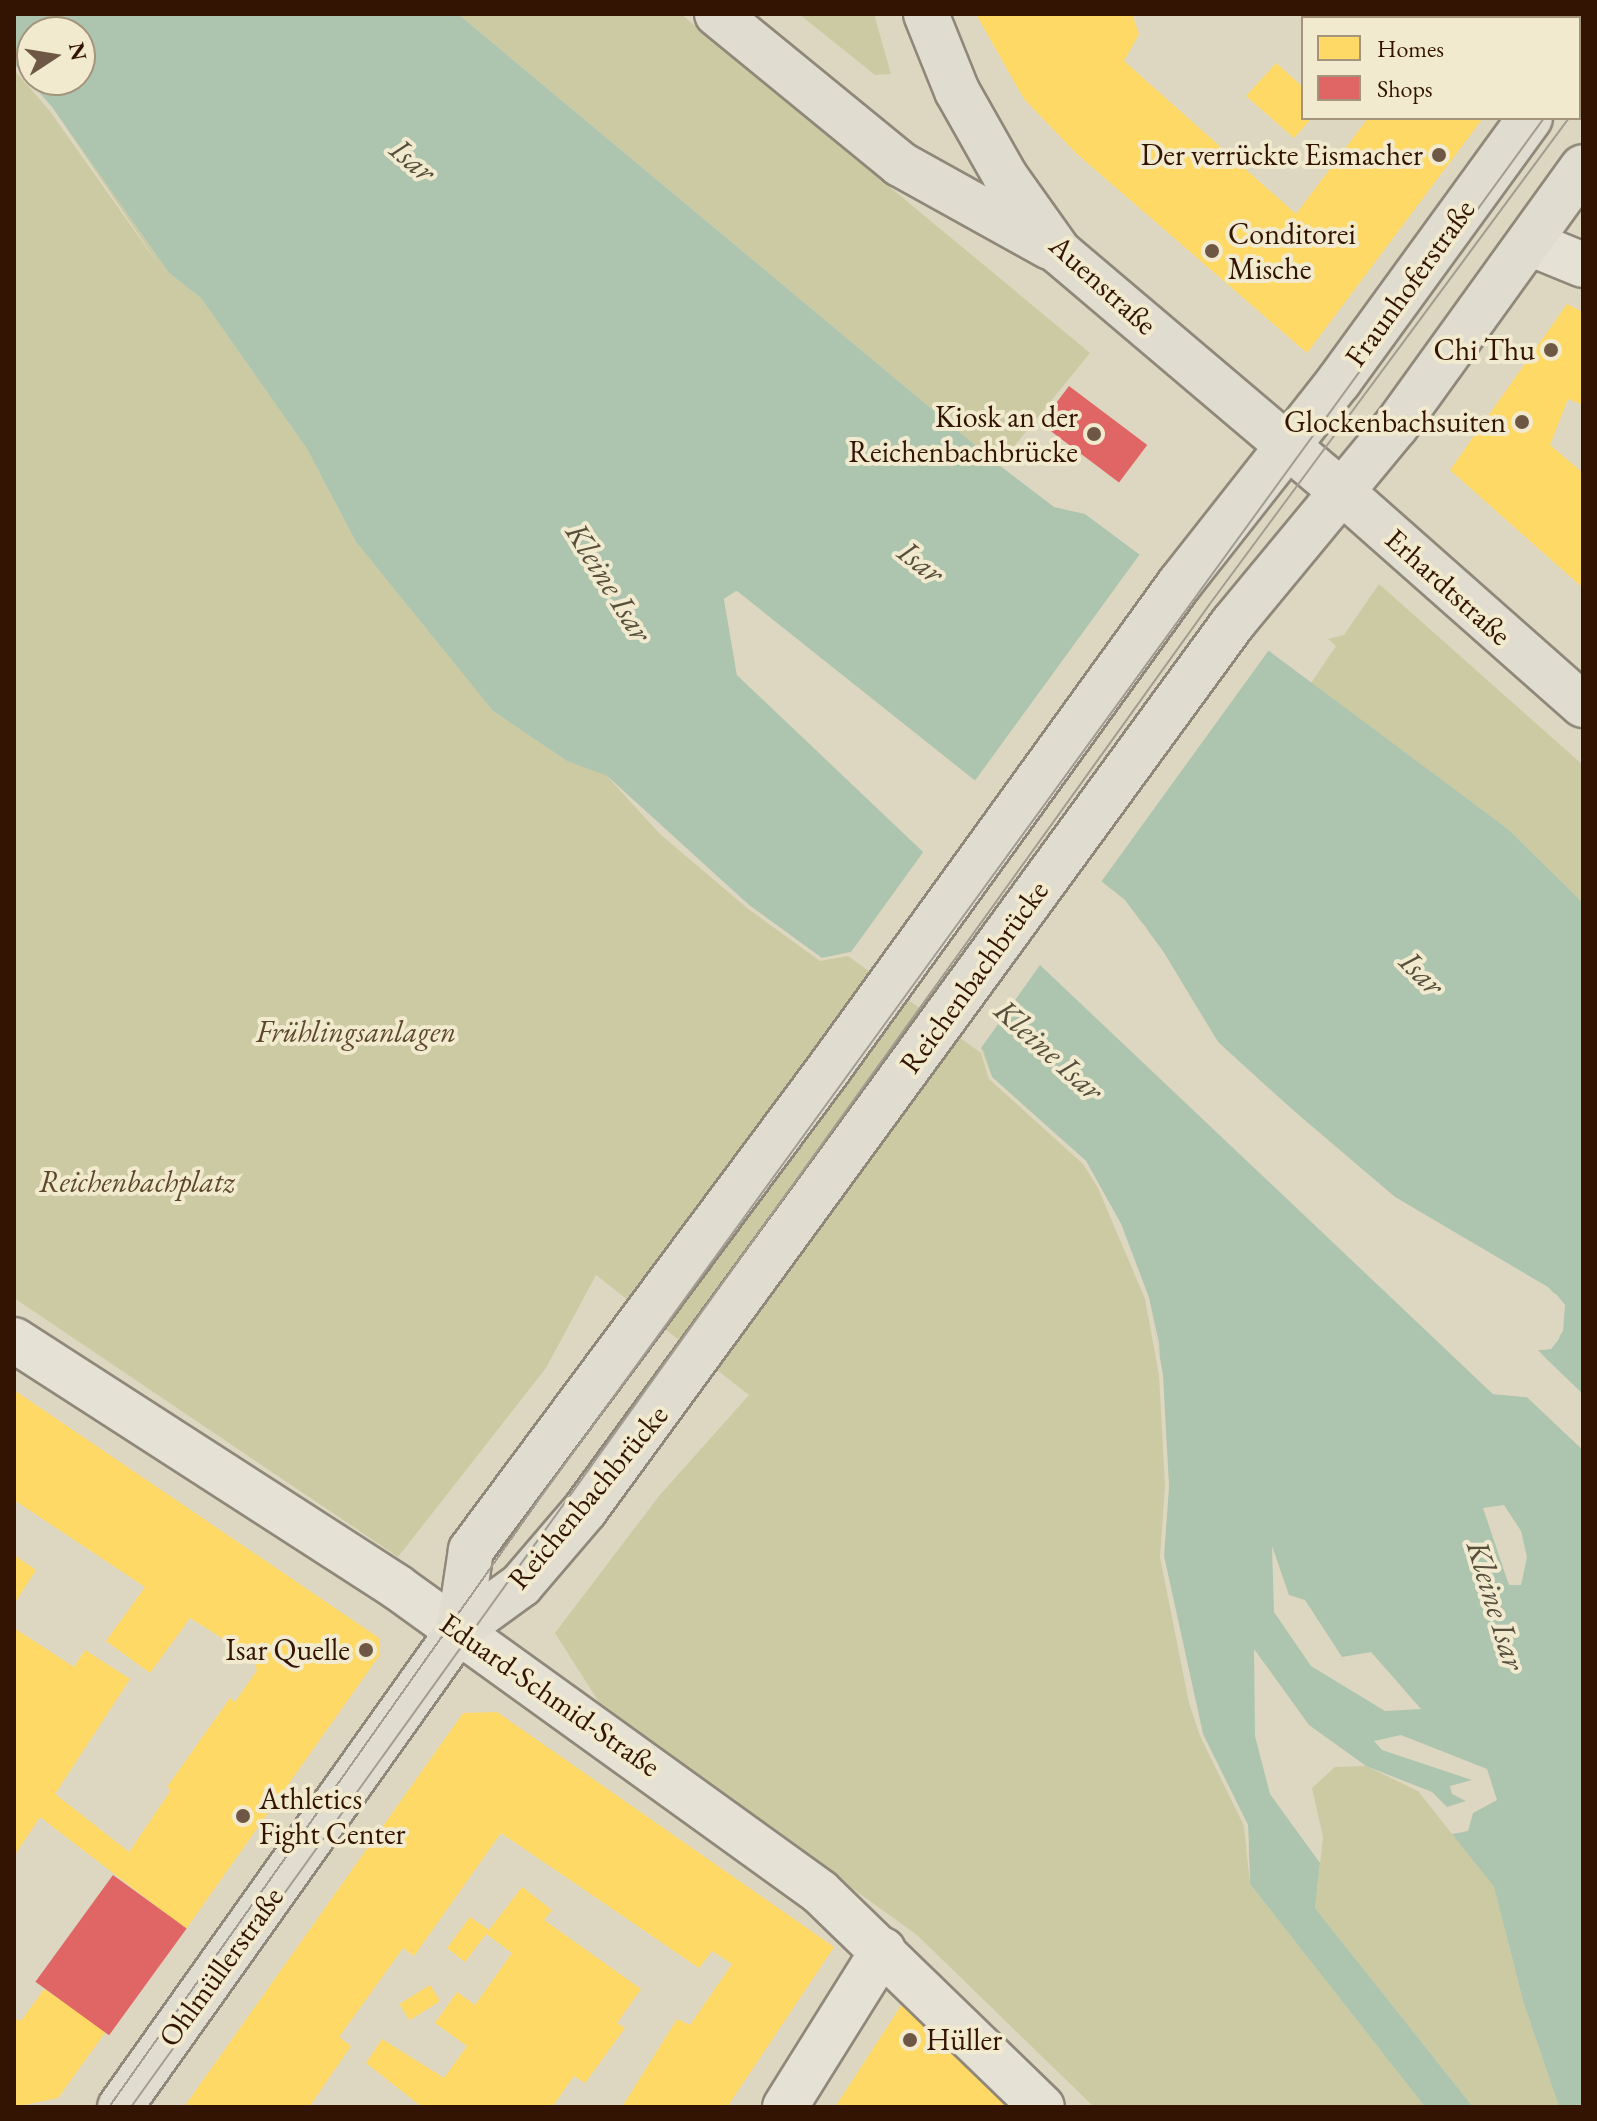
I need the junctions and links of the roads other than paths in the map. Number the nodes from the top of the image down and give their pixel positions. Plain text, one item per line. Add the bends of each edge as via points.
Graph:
1 (717, 14) edge
2 (926, 14) edge
3 (1529, 120) edge
4 (1583, 167) edge
5 (1529, 243) junction
6 (1059, 252) junction
7 (1583, 265) edge
8 (1314, 468) junction
9 (1583, 705) edge
10 (14, 1340) edge
11 (459, 1630) junction
12 (883, 1950) junction
13 (120, 2107) edge
14 (785, 2107) edge
15 (1042, 2107) edge

1 - 6 main road via 900,164
2 - 6 main road, Auenstraße via 964,103 1005,176
3 - 8 main road, Fraunhoferstraße
4 - 5 main road
5 - 7 street
5 - 8 main road via 1396,426
6 - 8 main road, Auenstraße
8 - 9 main road, Erhardtstraße
8 - 11 main road, Reichenbachbrücke via 1233,623 684,1381 521,1585
8 - 11 main road, Reichenbachbrücke via 1180,583 828,1070 624,1338 471,1550
10 - 11 street, Eduard-Schmid-Straße via 290,1515
11 - 12 street, Eduard-Schmid-Straße via 820,1892
11 - 13 main road, Ohlmüllerstraße
12 - 14 street
12 - 15 street, Eduard-Schmid-Straße

